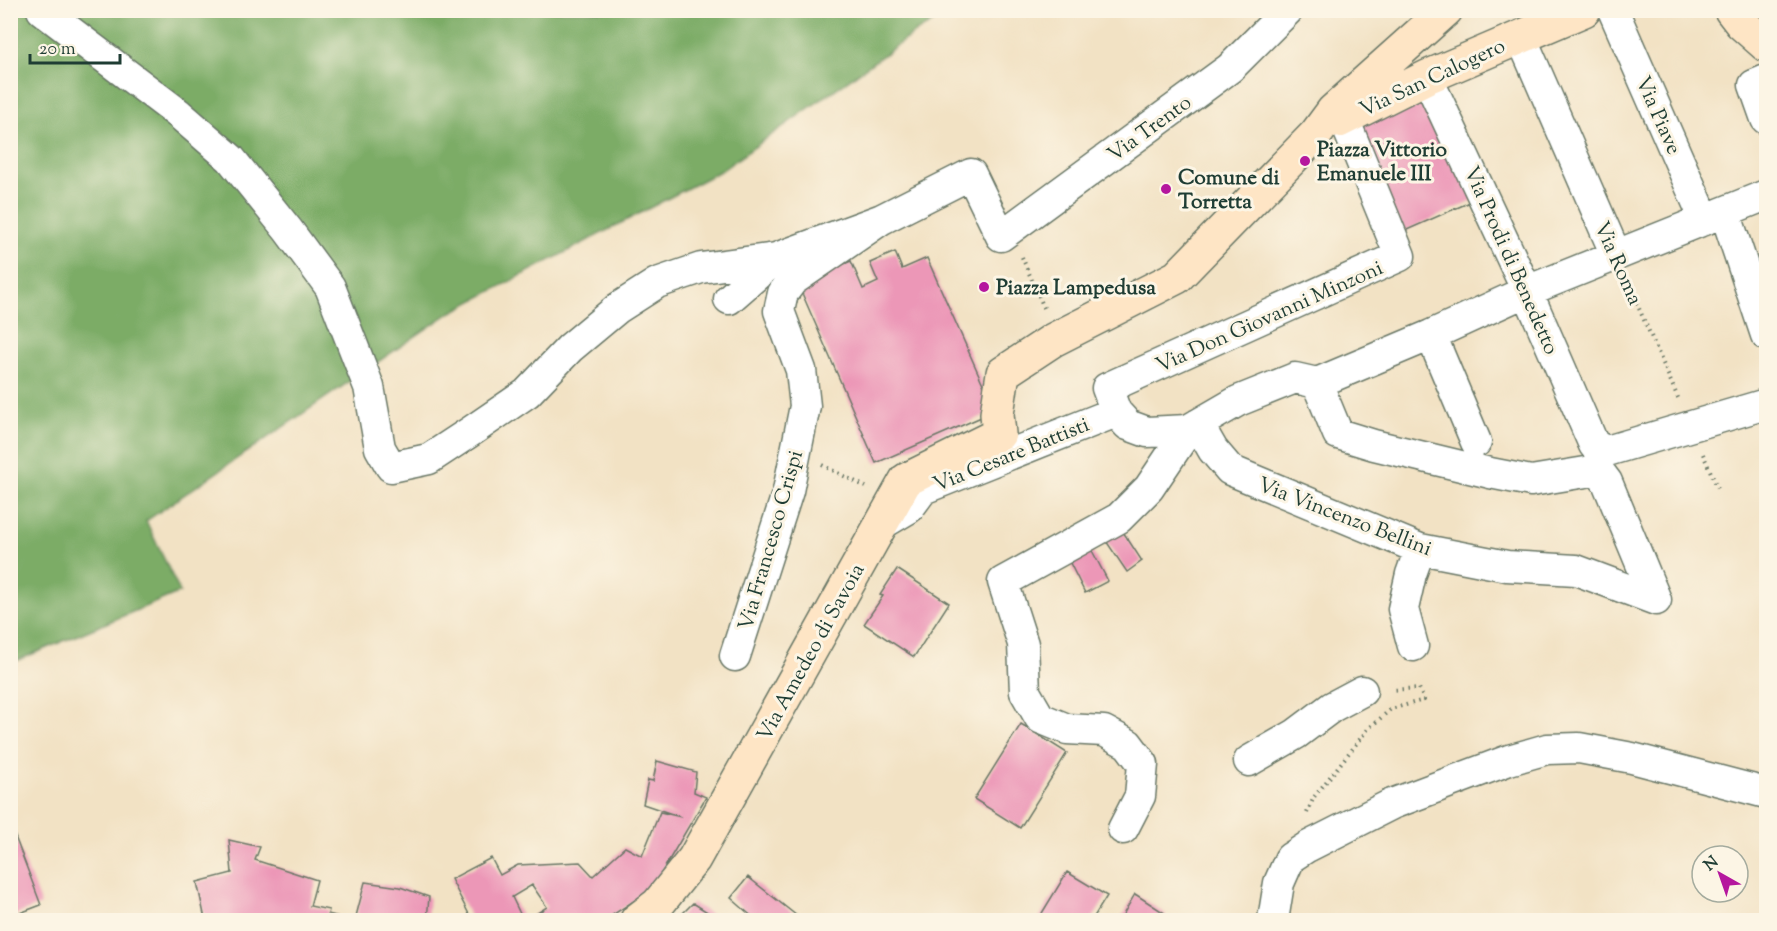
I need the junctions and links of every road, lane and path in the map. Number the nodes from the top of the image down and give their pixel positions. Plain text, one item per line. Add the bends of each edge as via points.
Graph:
1 (42, 10) edge
2 (1288, 10) edge
3 (1446, 10) edge
4 (1584, 10) edge
5 (1612, 10) edge
6 (1731, 10) edge
7 (1521, 37) junction
8 (1767, 45) edge
9 (1427, 77) junction
10 (1767, 80) edge
11 (1767, 119) edge
12 (1330, 126) junction
13 (1767, 195) edge
14 (1715, 216) junction
15 (882, 219) junction
16 (1005, 232) junction
17 (1616, 255) junction
18 (776, 258) junction
19 (1527, 291) junction
20 (729, 298) dead end
21 (1431, 335) junction
22 (1767, 335) edge
23 (1057, 338) junction
24 (1317, 383) junction
25 (1112, 400) junction
26 (1767, 404) edge
27 (1193, 427) junction
28 (1691, 428) junction
29 (1476, 442) dead end
30 (797, 452) junction
31 (1596, 457) junction
32 (1718, 489) dead end
33 (888, 513) junction
34 (1420, 549) junction
35 (1656, 600) joint
36 (1413, 646) dead end
37 (735, 656) dead end
38 (1362, 691) joint
39 (1249, 760) dead end
40 (1767, 794) edge
41 (1123, 828) dead end
42 (1290, 858) junction
43 (637, 921) edge
44 (1273, 921) edge

1 - 18 street via 179,114 231,159 288,230 330,287 369,387 380,448 392,467 429,459 527,393 570,348 618,308 657,283 701,268
2 - 16 street, Via Trento via 1230,68
3 - 12 street via 1333,111
4 - 7 street, Via San Calogero
5 - 14 street, Via Piave
6 - 8 street
7 - 9 street, Via San Calogero
7 - 17 street, Via Roma
9 - 12 street, Via San Calogero
9 - 19 street, Via Prodi di Benedetto
10 - 11 street via 1754,85
12 - 23 street via 1177,277
12 - 25 street, Via Don Giovanni Minzoni via 1388,226 1400,256
13 - 14 street
14 - 17 street
14 - 22 street, Via Piave
15 - 16 street, Via Francesco Crispi via 971,174
15 - 18 street
15 - 30 street, Via Francesco Crispi via 792,281 783,293 779,311 801,370 805,406
16 - 23 path
17 - 19 street
17 - 28 path, Via Roma
18 - 20 street
19 - 21 street
19 - 31 street, Via Prodi di Benedetto
21 - 24 street
21 - 29 street
23 - 33 street, Via Amedeo di Savoia via 1003,373 999,434 906,480
24 - 27 street via 1295,378 1238,401
24 - 31 street via 1338,434 1531,481
25 - 27 street via 1128,425 1147,432
25 - 33 street, Via Cesare Battisti via 923,489 909,508
26 - 28 street
27 - 34 street, Via Vincenzo Bellini via 1230,470
27 - 41 street via 1149,488 1119,518 1003,582 1023,644 1025,692 1040,718 1067,729 1104,731 1128,744 1143,764 1140,796
28 - 31 street
28 - 32 path, Via Roma
30 - 33 path
30 - 37 street, Via Francesco Crispi
31 - 35 street, Via Prodi di Benedetto
33 - 43 street, Via Amedeo di Savoia via 694,859 658,904
34 - 35 street, Via Vincenzo Bellini via 1507,566 1575,570
34 - 36 street via 1403,609
38 - 39 street
38 - 42 path via 1365,696 1419,688 1424,699 1391,709 1368,729 1314,797
40 - 42 street via 1632,758 1579,748 1547,749 1392,804
42 - 44 street via 1279,883

